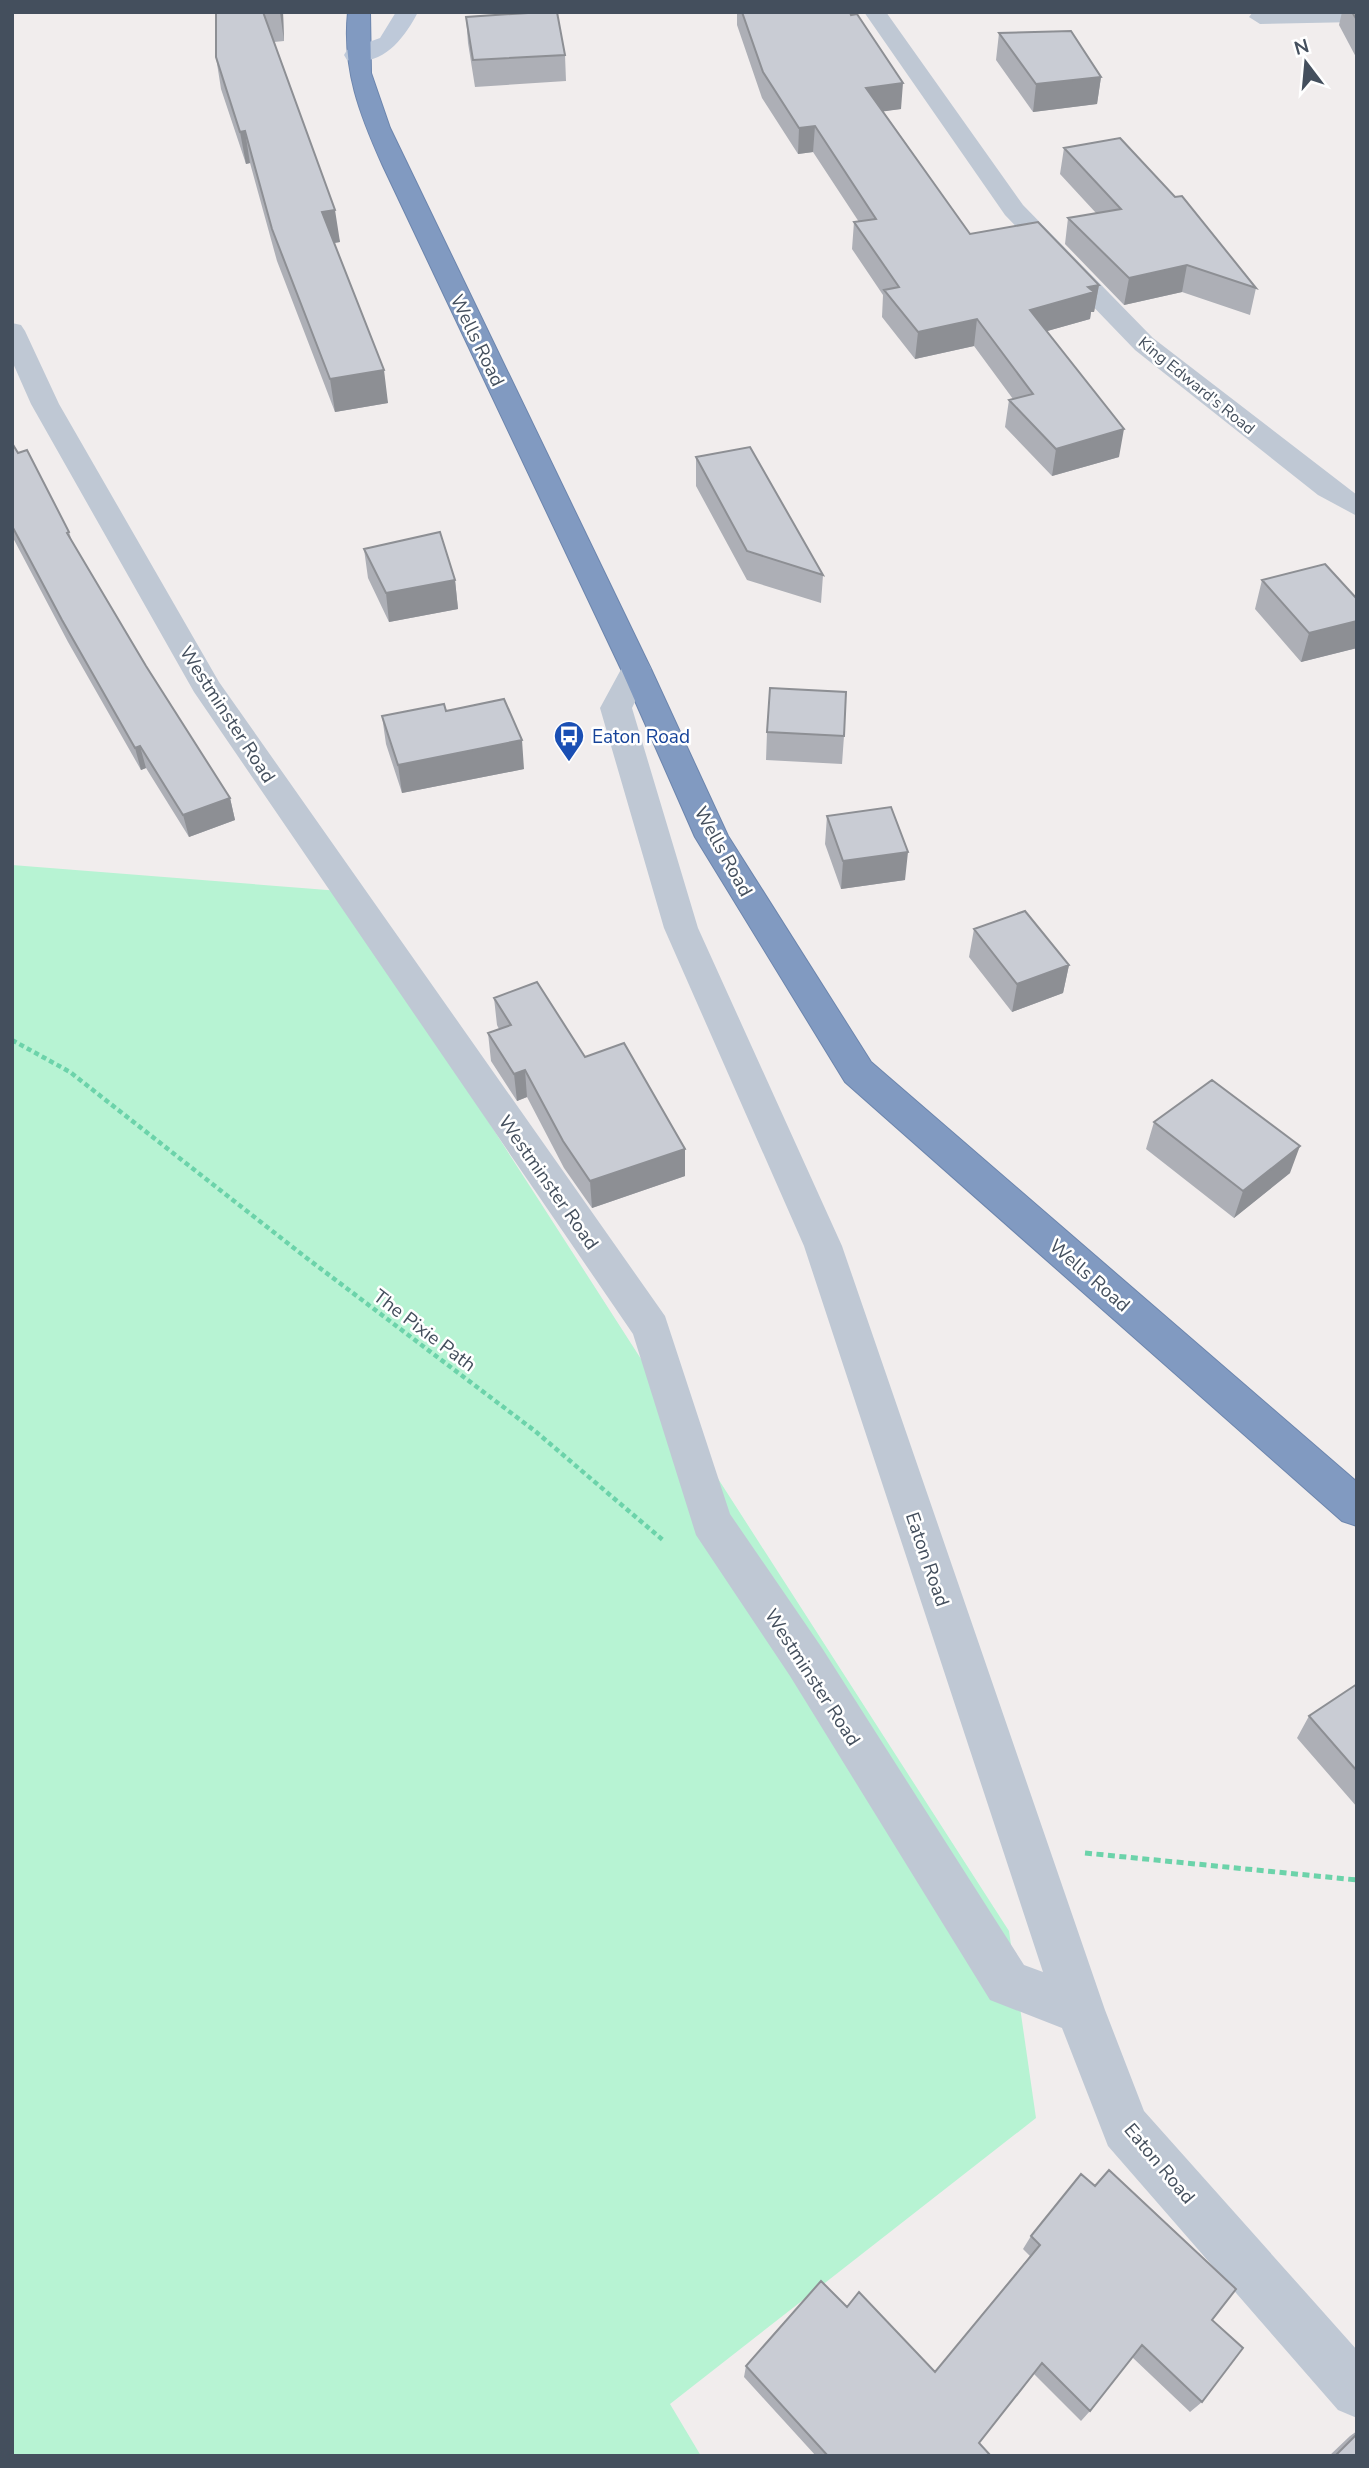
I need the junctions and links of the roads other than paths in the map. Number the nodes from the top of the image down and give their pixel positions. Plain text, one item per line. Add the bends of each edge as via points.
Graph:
1 (359, 12) edge
2 (407, 12) edge
3 (875, 12) edge
4 (1357, 15) edge
5 (1260, 17) dead end
6 (355, 55) junction
7 (12, 331) edge
8 (1357, 507) edge
9 (636, 669) junction
10 (1357, 1508) edge
11 (1080, 2010) junction
12 (1357, 2391) edge

1 - 6 highway, Wells Road
2 - 6 street via 394,38 379,51
3 - 8 street, King Edward's Road via 1014,210 1134,335
4 - 5 street
6 - 9 highway, Wells Road via 370,110 395,166
7 - 11 street, Westminster Road via 45,404 205,685 651,1328 711,1522 806,1662 1007,1983
9 - 10 highway, Wells Road via 712,837 858,1072
9 - 11 street, Eaton Road via 616,708 681,928 823,1246
11 - 12 street, Eaton Road via 1126,2128

